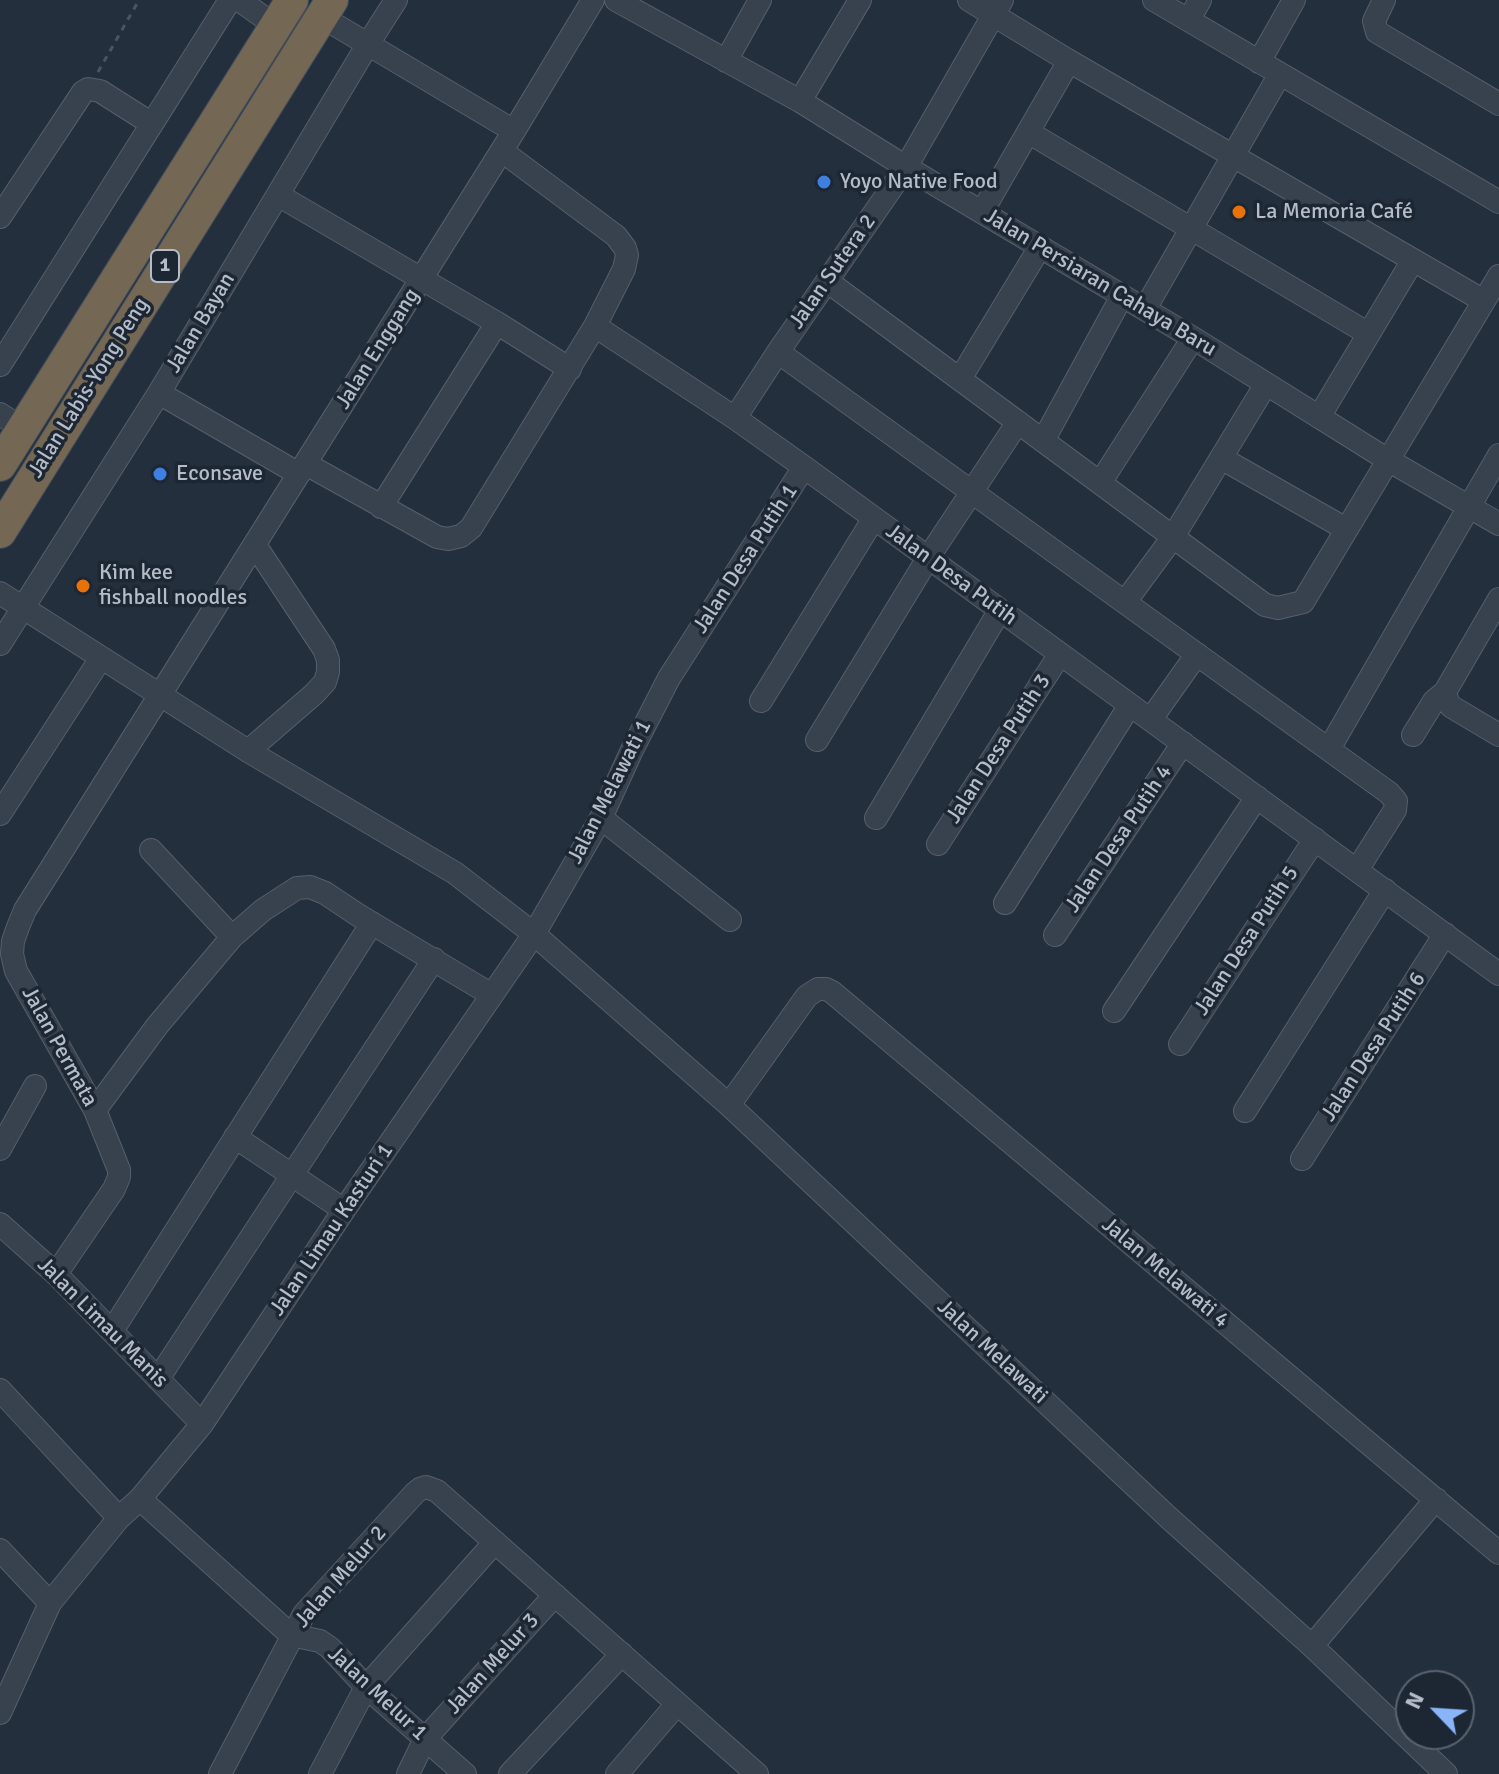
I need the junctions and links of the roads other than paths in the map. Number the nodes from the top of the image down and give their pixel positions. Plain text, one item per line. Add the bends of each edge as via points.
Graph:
1 (230, 0) edge
2 (239, 0) edge
3 (396, 0) edge
4 (593, 0) edge
5 (616, 0) edge
6 (760, 0) edge
7 (860, 0) edge
8 (969, 0) edge
9 (1154, 0) edge
10 (1200, 0) edge
11 (1294, 0) edge
12 (1384, 0) edge
13 (998, 7) edge
14 (327, 8) edge
15 (284, 13) edge
16 (1189, 20) junction
17 (368, 44) junction
18 (726, 61) junction
19 (1069, 61) junction
20 (1259, 62) junction
21 (1280, 74) junction
22 (800, 101) junction
23 (1499, 104) edge
24 (152, 124) junction
25 (514, 131) junction
26 (1028, 132) junction
27 (502, 151) junction
28 (1233, 156) junction
29 (906, 167) junction
30 (278, 195) junction
31 (1499, 202) edge
32 (982, 212) junction
33 (0, 217) edge
34 (150, 225) junction
35 (1192, 228) junction
36 (181, 240) junction
37 (1040, 247) junction
38 (1413, 260) junction
39 (1499, 277) edge
40 (421, 280) junction
41 (827, 281) junction
42 (1122, 296) junction
43 (1484, 301) junction
44 (1145, 309) junction
45 (497, 323) junction
46 (595, 326) junction
47 (1369, 334) junction
48 (1193, 338) junction
49 (778, 352) junction
50 (0, 365) edge
51 (570, 369) junction
52 (960, 379) junction
53 (1266, 384) junction
54 (159, 393) junction
55 (1319, 417) junction
56 (735, 418) junction
57 (12, 422) edge
58 (1018, 422) junction
59 (1043, 441) junction
60 (1499, 455) edge
61 (1221, 458) junction
62 (1388, 460) junction
63 (0, 465) edge
64 (804, 467) junction
65 (303, 469) junction
66 (1100, 483) junction
67 (972, 493) junction
68 (381, 507) junction
69 (1469, 507) junction
70 (874, 518) junction
71 (1499, 524) edge
72 (1346, 529) junction
73 (0, 532) edge
74 (1173, 537) junction
75 (255, 545) junction
76 (928, 558) junction
77 (0, 593) edge
78 (1499, 599) edge
79 (1125, 602) junction
80 (23, 608) junction
81 (1000, 610) junction
82 (0, 644) edge
83 (687, 650) joint
84 (1060, 654) junction
85 (1197, 654) junction
86 (101, 658) junction
87 (1445, 692) junction
88 (160, 695) junction
89 (761, 701) dead end
90 (1130, 705) junction
91 (1151, 719) junction
92 (1413, 735) dead end
93 (1499, 735) edge
94 (817, 740) dead end
95 (1183, 743) junction
96 (1329, 749) junction
97 (248, 751) junction
98 (1257, 797) junction
99 (0, 814) edge
100 (601, 818) junction
101 (876, 818) dead end
102 (1315, 839) junction
103 (938, 844) dead end
104 (151, 850) dead end
105 (1357, 870) junction
106 (1385, 890) junction
107 (1005, 903) dead end
108 (360, 916) junction
109 (730, 920) dead end
110 (534, 934) junction
111 (1445, 934) junction
112 (1055, 935) dead end
113 (232, 937) junction
114 (434, 959) junction
115 (1499, 974) edge
116 (492, 995) junction
117 (1114, 1011) dead end
118 (1180, 1044) dead end
119 (35, 1086) dead end
120 (729, 1105) junction
121 (95, 1110) junction
122 (1245, 1111) dead end
123 (235, 1137) junction
124 (0, 1149) edge
125 (1302, 1159) dead end
126 (292, 1176) junction
127 (344, 1210) junction
128 (0, 1224) edge
129 (67, 1285) junction
130 (112, 1331) junction
131 (158, 1379) junction
132 (0, 1390) edge
133 (202, 1424) junction
134 (140, 1499) junction
135 (1436, 1499) junction
136 (119, 1518) junction
137 (495, 1542) junction
138 (0, 1550) edge
139 (1499, 1553) edge
140 (555, 1595) junction
141 (50, 1603) junction
142 (291, 1635) junction
143 (1312, 1646) junction
144 (622, 1654) junction
145 (366, 1687) junction
146 (677, 1704) junction
147 (0, 1713) edge
148 (425, 1739) junction
149 (738, 1757) junction
150 (220, 1774) edge
151 (320, 1774) edge
152 (408, 1774) edge
153 (465, 1774) edge
154 (510, 1774) edge
155 (617, 1774) edge
156 (722, 1774) edge
157 (757, 1774) edge
158 (1446, 1774) edge

1 - 24 street
2 - 15 street
3 - 17 street, Jalan Bayan
4 - 25 street, Jalan Enggang
5 - 18 street, Jalan Persiaran Cahaya Baru
6 - 18 street
7 - 22 street
8 - 13 street
9 - 16 street
10 - 16 street
11 - 20 street
12 - 23 street via 1374,21 1381,36
13 - 19 street
13 - 29 street, Jalan Sutera 2
14 - 17 street
14 - 36 highway, Jalan Labis-Yong Peng / 1
15 - 34 highway, Jalan Labis-Yong Peng / 1
16 - 20 street
17 - 25 street
17 - 30 street, Jalan Bayan
18 - 22 street, Jalan Persiaran Cahaya Baru
19 - 26 street
19 - 28 street
20 - 21 street
21 - 28 street
21 - 31 street
22 - 29 street, Jalan Persiaran Cahaya Baru
24 - 33 street via 100,91 88,89
24 - 50 street
25 - 27 street, Jalan Enggang
26 - 32 street
26 - 35 street
27 - 40 street, Jalan Enggang
27 - 46 street via 625,248 624,269
28 - 35 street
28 - 38 street
29 - 32 street, Jalan Persiaran Cahaya Baru
29 - 41 street, Jalan Sutera 2
30 - 40 street
30 - 54 street, Jalan Bayan
32 - 37 street, Jalan Persiaran Cahaya Baru
34 - 36 highway via 171,230
34 - 57 highway, Jalan Labis-Yong Peng / 1
35 - 44 street
35 - 47 street
36 - 73 highway, Jalan Labis-Yong Peng / 1
37 - 42 street, Jalan Persiaran Cahaya Baru
37 - 52 street
38 - 43 street
38 - 47 street
39 - 43 street
40 - 45 street
40 - 65 street, Jalan Enggang
41 - 49 street, Jalan Sutera 2
41 - 52 street
42 - 44 street, Jalan Persiaran Cahaya Baru
42 - 59 street
43 - 62 street
44 - 48 street, Jalan Persiaran Cahaya Baru
45 - 51 street
45 - 68 street
46 - 51 street
46 - 56 street, Jalan Desa Putih
47 - 55 street
48 - 53 street, Jalan Persiaran Cahaya Baru
48 - 66 street
49 - 56 street, Jalan Sutera 2
49 - 67 street
51 - 68 street via 471,528 461,536 437,537
52 - 58 street
53 - 55 street, Jalan Persiaran Cahaya Baru
53 - 61 street
54 - 65 street
54 - 80 street, Jalan Bayan
55 - 62 street, Jalan Persiaran Cahaya Baru
56 - 64 street, Jalan Desa Putih
57 - 63 highway, Jalan Labis-Yong Peng / 1
58 - 59 street
58 - 67 street
59 - 66 street
60 - 69 street
61 - 72 street
61 - 74 street
62 - 69 street, Jalan Persiaran Cahaya Baru
62 - 72 street
64 - 70 street, Jalan Desa Putih
64 - 83 street, Jalan Desa Putih 1
65 - 68 street
65 - 75 street, Jalan Enggang
66 - 74 street
67 - 76 street
67 - 79 street
69 - 71 street, Jalan Persiaran Cahaya Baru
69 - 96 street
70 - 76 street, Jalan Desa Putih
70 - 89 street
72 - 74 street via 1303,602 1278,608 1265,605
74 - 79 street
75 - 88 street, Jalan Enggang
75 - 97 street via 324,649 328,672 314,694
76 - 81 street, Jalan Desa Putih
76 - 94 street
77 - 80 street, Jalan Melawati
78 - 87 street
79 - 85 street
80 - 82 street, Jalan Bayan
80 - 86 street, Jalan Melawati
81 - 84 street, Jalan Desa Putih
81 - 101 street
83 - 100 street, Jalan Melawati 1 via 650,713
84 - 90 street, Jalan Desa Putih
84 - 103 street, Jalan Desa Putih 3
85 - 91 street
85 - 96 street
86 - 88 street, Jalan Melawati
86 - 99 street
87 - 92 street
87 - 93 street via 1452,707
88 - 97 street, Jalan Melawati
88 - 121 street, Jalan Permata via 25,910 13,941 16,971
90 - 91 street, Jalan Desa Putih
90 - 107 street
91 - 95 street, Jalan Desa Putih
95 - 98 street, Jalan Desa Putih
95 - 112 street, Jalan Desa Putih 4
96 - 105 street via 1396,801
97 - 110 street, Jalan Melawati via 455,873
98 - 102 street, Jalan Desa Putih
98 - 117 street
100 - 109 street
100 - 110 street, Jalan Melawati 1
102 - 105 street, Jalan Desa Putih
102 - 118 street, Jalan Desa Putih 5
104 - 113 street
105 - 106 street, Jalan Desa Putih
106 - 111 street, Jalan Desa Putih
106 - 122 street
108 - 113 street via 325,893 297,888
108 - 114 street
108 - 123 street
110 - 116 street, Jalan Limau Kasturi 1
110 - 120 street, Jalan Melawati
111 - 115 street, Jalan Desa Putih
111 - 125 street, Jalan Desa Putih 6
113 - 121 street
114 - 116 street
114 - 126 street
116 - 127 street, Jalan Limau Kasturi 1
119 - 124 street
120 - 135 street, Jalan Melawati 4 via 807,996 818,989 832,992
120 - 143 street, Jalan Melawati
121 - 129 street, Jalan Permata via 119,1177
123 - 126 street
123 - 130 street
126 - 127 street
126 - 131 street
127 - 133 street, Jalan Limau Kasturi 1
128 - 129 street, Jalan Limau Manis
129 - 130 street, Jalan Limau Manis
130 - 131 street, Jalan Limau Manis
131 - 133 street, Jalan Limau Manis
132 - 136 street
133 - 134 street, Jalan Limau Kasturi 1
134 - 136 street, Jalan Limau Kasturi 1
134 - 142 street, Jalan Melur 1
135 - 139 street, Jalan Melawati 4
135 - 143 street
136 - 141 street, Jalan Limau Kasturi 1
137 - 140 street
137 - 142 street, Jalan Melur 2 via 437,1491 420,1489 304,1614
137 - 145 street
138 - 141 street
140 - 144 street
140 - 148 street, Jalan Melur 3
141 - 147 street, Jalan Limau Kasturi 1
142 - 145 street, Jalan Melur 1 via 320,1641
142 - 150 street, Jalan Melur 2
143 - 158 street, Jalan Melawati
144 - 146 street
144 - 154 street
145 - 148 street, Jalan Melur 1
145 - 151 street
146 - 149 street
146 - 155 street
148 - 152 street, Jalan Melur 3
148 - 153 street, Jalan Melur 1
149 - 156 street
149 - 157 street

